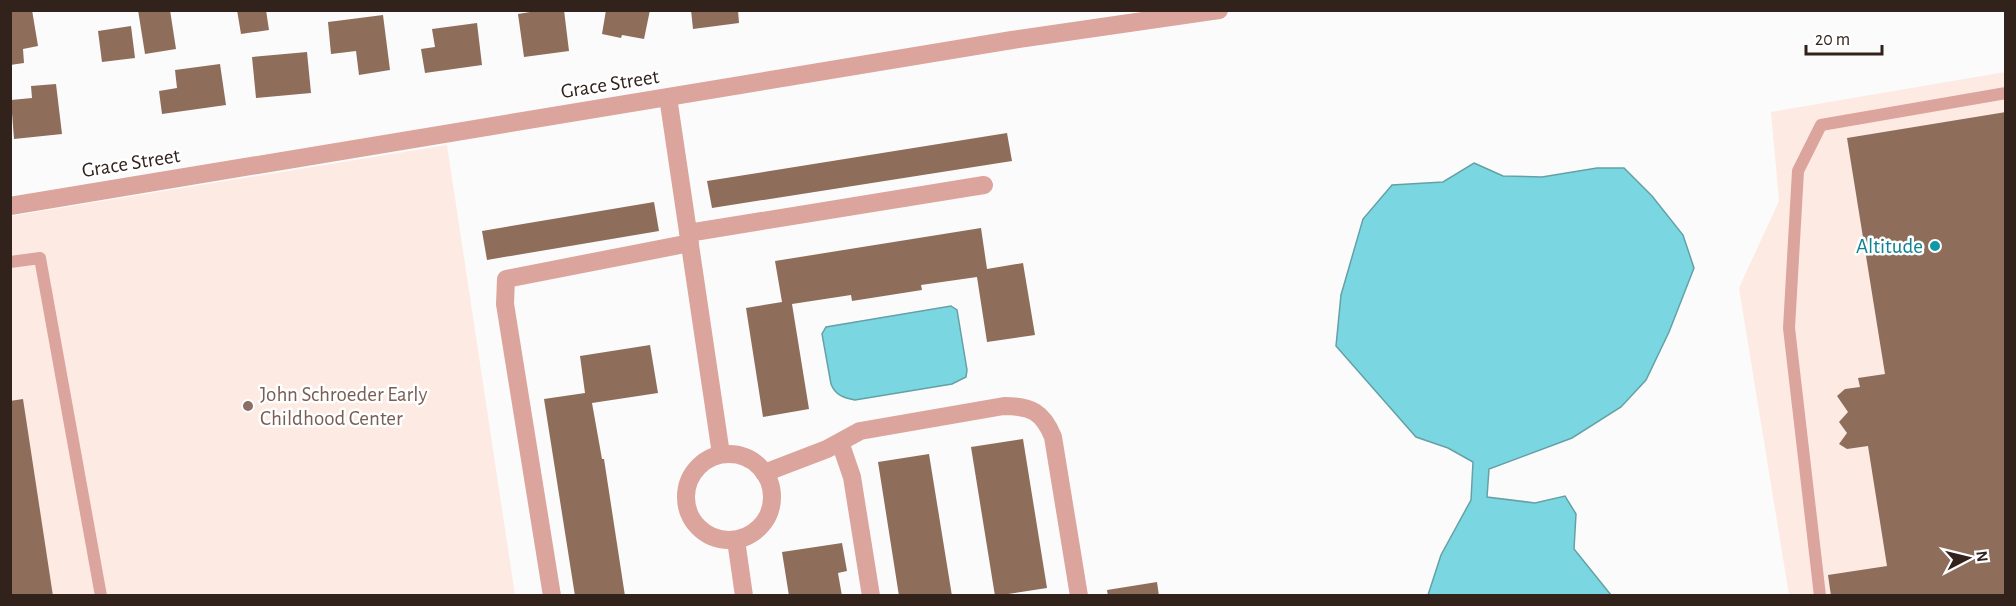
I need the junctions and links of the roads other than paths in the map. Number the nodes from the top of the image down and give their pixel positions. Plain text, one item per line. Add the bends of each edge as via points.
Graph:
1 (1219, 10) edge
2 (2006, 93) edge
3 (668, 97) junction
4 (984, 184) dead end
5 (10, 206) edge
6 (689, 238) junction
7 (10, 262) edge
8 (840, 442) junction
9 (721, 454) junction
10 (764, 472) junction
11 (736, 540) junction
12 (101, 596) edge
13 (552, 596) edge
14 (744, 596) edge
15 (871, 596) edge
16 (1079, 596) edge
17 (1820, 596) edge

1 - 3 street, Grace Street
2 - 17 lane via 1821,125 1798,171 1789,328
3 - 5 street, Grace Street
3 - 6 street
4 - 6 street
6 - 9 street
6 - 13 street via 506,279 505,304
7 - 12 lane via 40,258
8 - 10 street
8 - 15 street via 852,477
8 - 16 street via 886,425 1004,406 1019,406 1042,417 1053,437
9 - 10 street via 745,457
9 - 11 street via 699,465 692,475 687,486 687,504 701,531 712,537
10 - 11 street via 772,496 770,508 758,529
11 - 14 street

